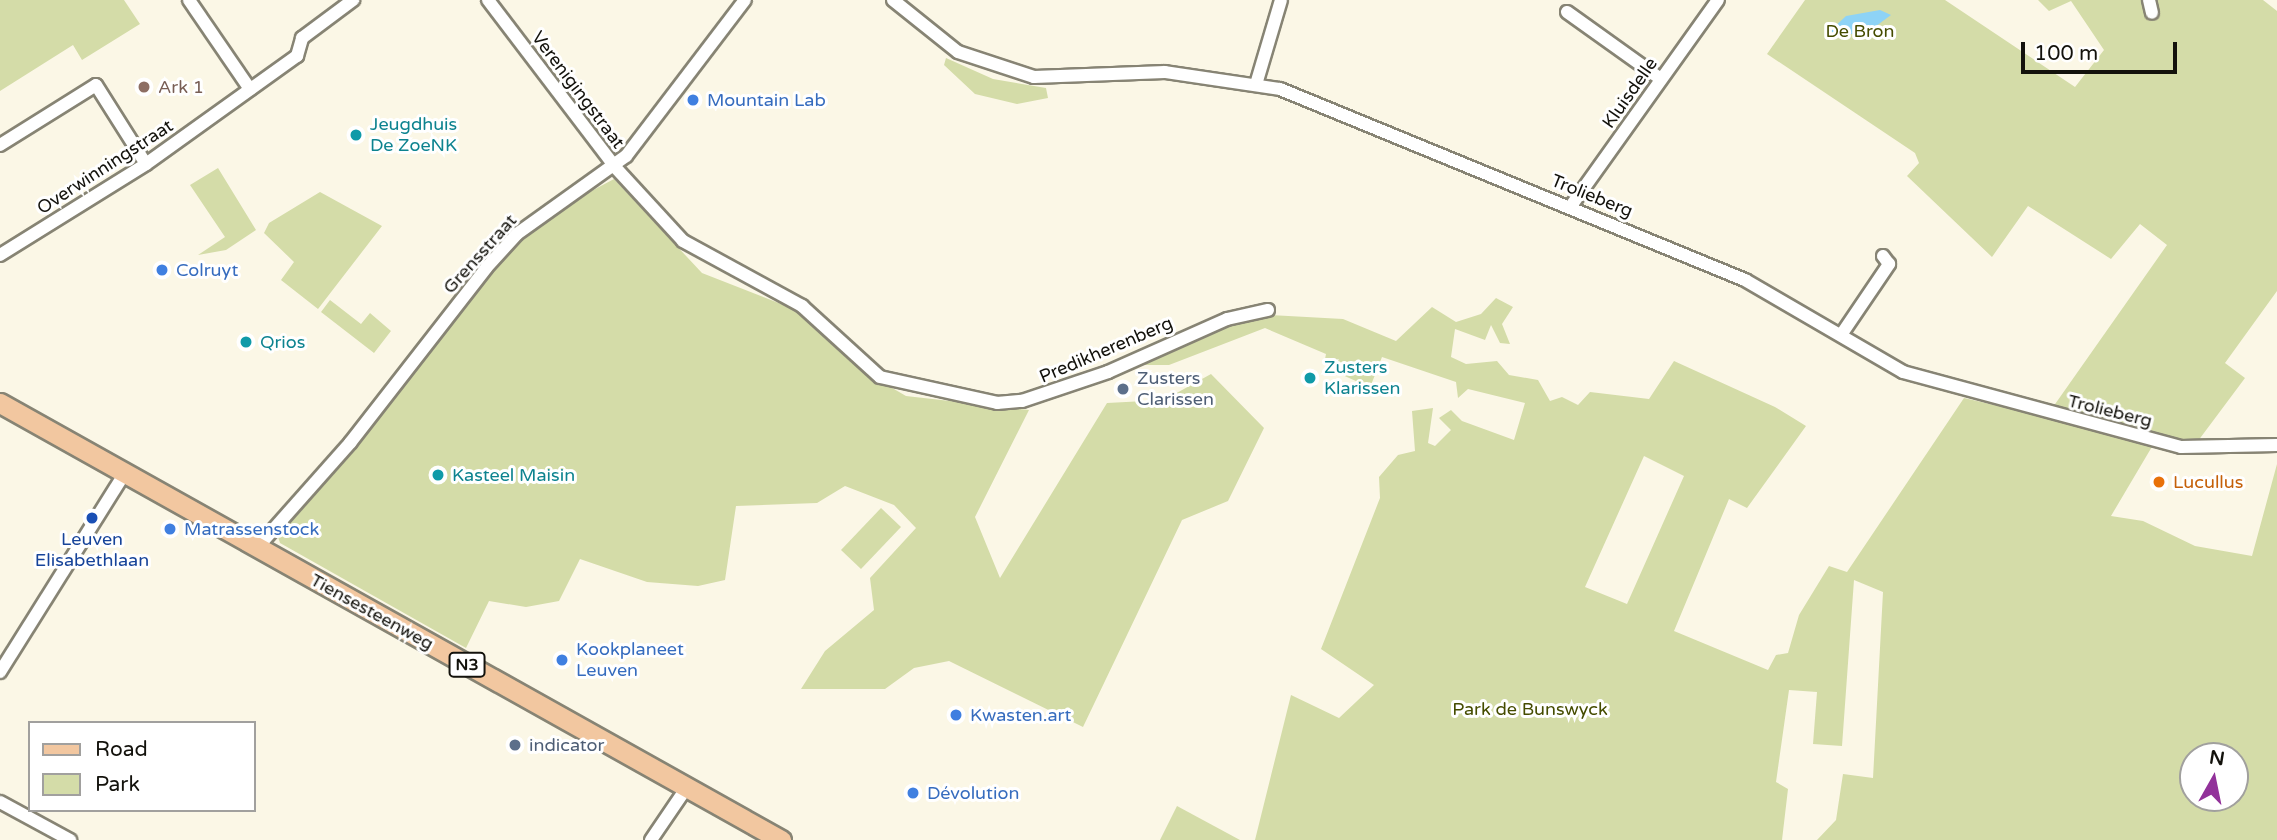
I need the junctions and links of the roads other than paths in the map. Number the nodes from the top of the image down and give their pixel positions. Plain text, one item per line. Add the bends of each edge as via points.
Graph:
1 (189, 0) edge
2 (353, 0) edge
3 (488, 0) edge
4 (745, 0) edge
5 (893, 0) edge
6 (1281, 0) edge
7 (1718, 0) edge
8 (2149, 0) edge
9 (1567, 12) dead end
10 (2152, 13) dead end
11 (1661, 79) junction
12 (1257, 81) junction
13 (250, 89) junction
14 (0, 145) edge
15 (146, 164) junction
16 (615, 167) junction
17 (1571, 206) junction
18 (0, 255) edge
19 (1883, 256) dead end
20 (1268, 310) dead end
21 (1841, 335) junction
22 (0, 403) edge
23 (2277, 445) edge
24 (125, 472) junction
25 (256, 549) junction
26 (0, 672) edge
27 (687, 787) junction
28 (0, 802) edge
29 (70, 840) edge
30 (651, 840) edge
31 (781, 840) edge

1 - 13 street
2 - 13 street, Overwinningstraat via 302,37 297,56
3 - 16 street, Verenigingstraat
4 - 16 street, Grensstraat
5 - 12 street, Trolieberg via 958,52 1034,78 1165,72
6 - 12 street
7 - 11 street, Kluisdelle
8 - 10 street
9 - 11 street
11 - 17 street, Kluisdelle
12 - 17 street, Trolieberg
13 - 15 street, Overwinningstraat
14 - 15 street via 96,85
15 - 18 street, Overwinningstraat
16 - 20 street, Predikherenberg via 691,248 802,306 880,377 906,387 1022,401 1108,372 1227,319
16 - 25 street, Grensstraat via 517,234
17 - 21 street, Trolieberg via 1745,280
19 - 21 street via 1889,264
21 - 23 street, Trolieberg via 1903,372 2182,447
22 - 24 main road, Tiensesteenweg / N3
24 - 25 main road, Tiensesteenweg / N3
24 - 26 street
25 - 27 main road, Tiensesteenweg / N3
27 - 30 street
27 - 31 main road, Tiensesteenweg / N3
28 - 29 street

